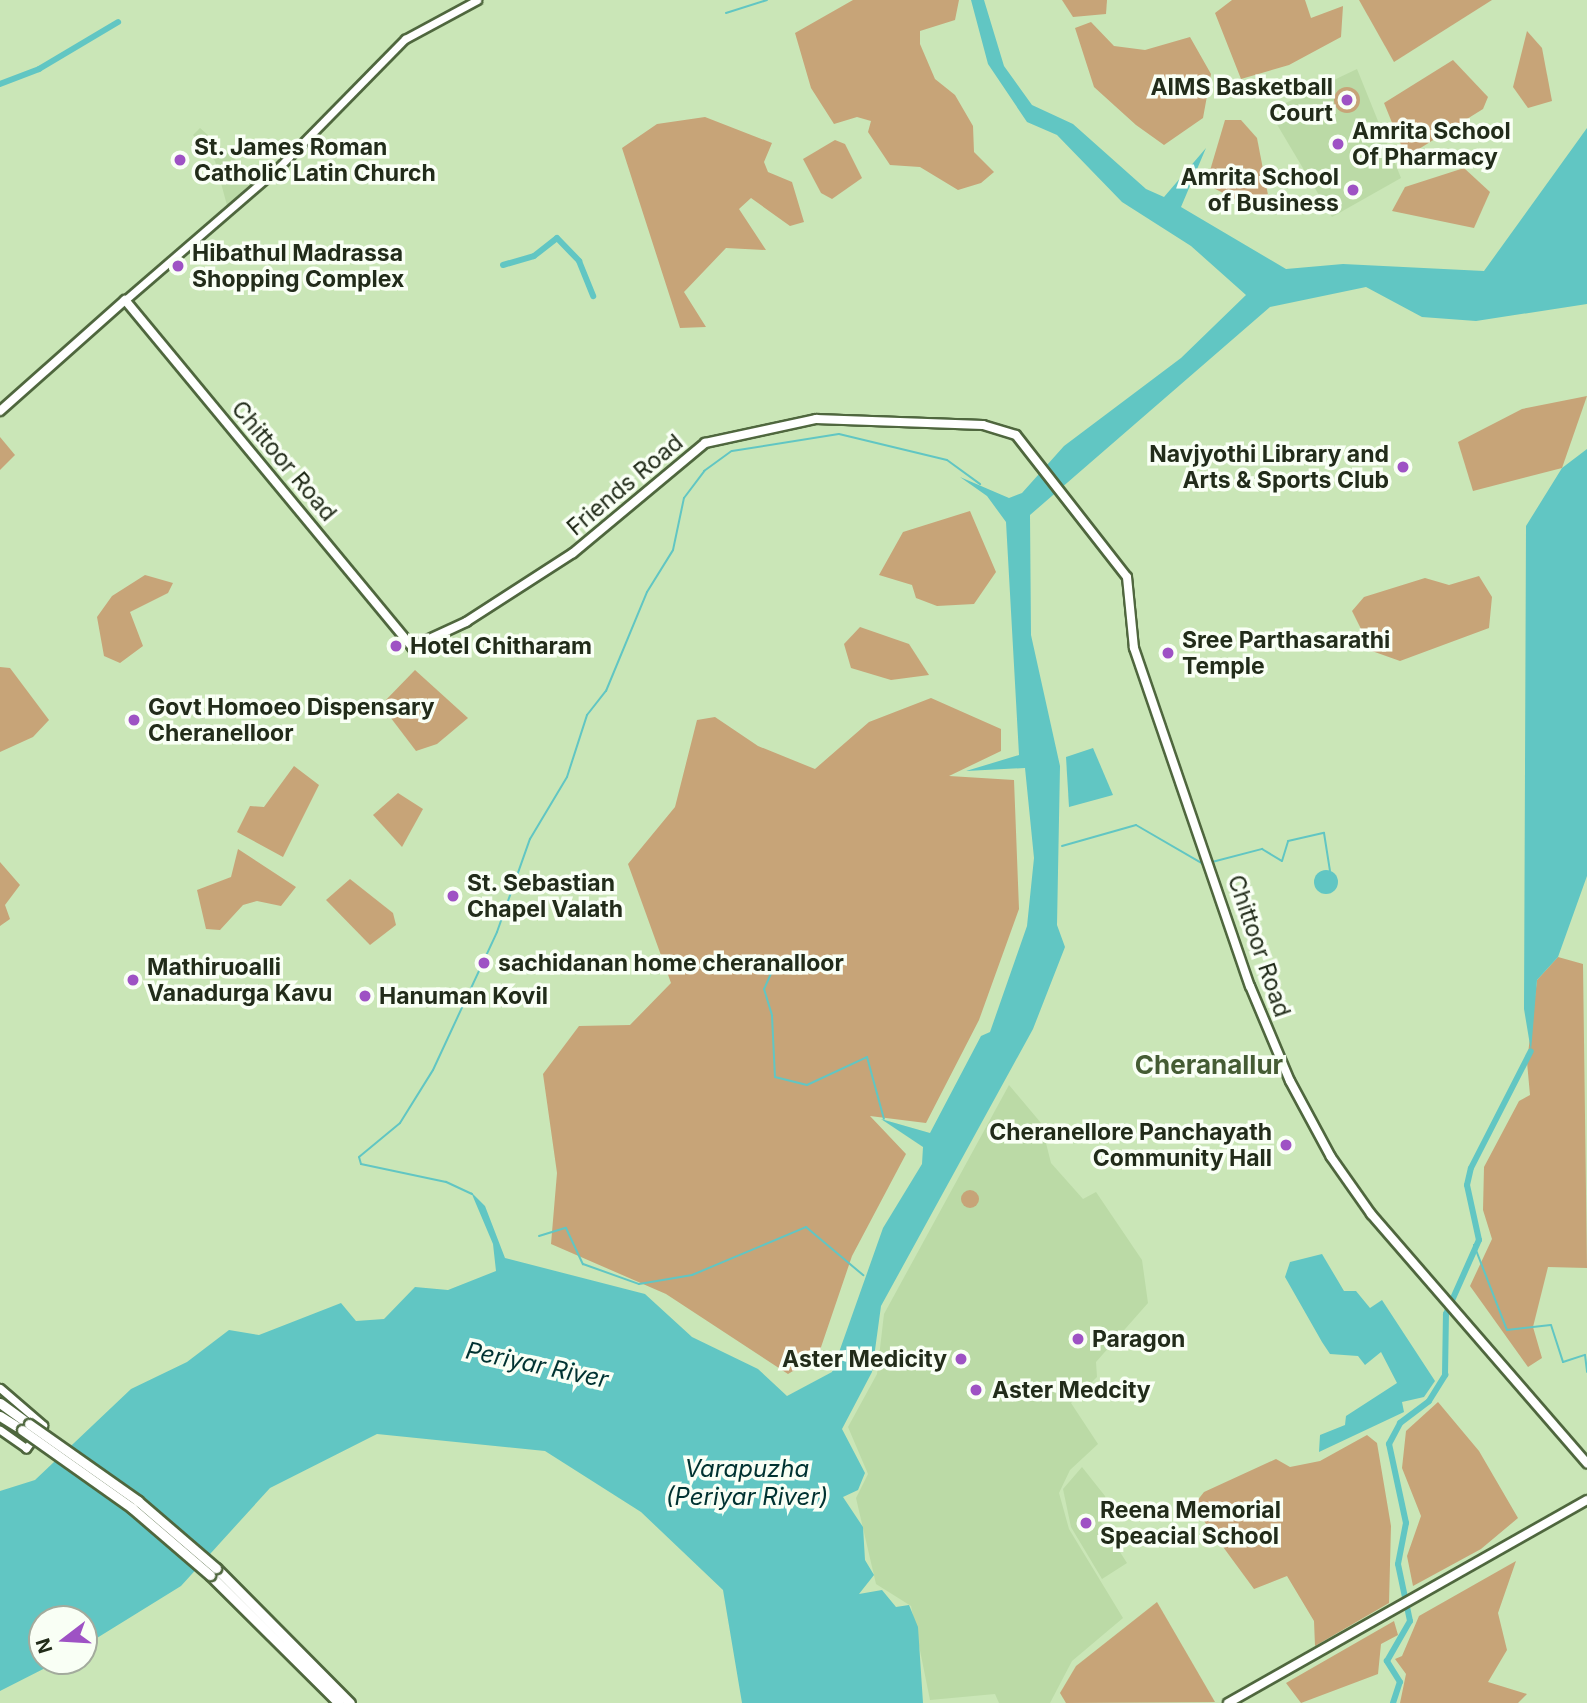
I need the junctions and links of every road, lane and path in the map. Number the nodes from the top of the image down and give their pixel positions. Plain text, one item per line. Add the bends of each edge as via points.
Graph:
1 (477, 0) edge
2 (125, 300) junction
3 (0, 411) edge
4 (1038, 462) joint
5 (412, 647) joint
6 (0, 1388) edge
7 (0, 1403) edge
8 (0, 1416) edge
9 (26, 1427) junction
10 (0, 1430) edge
11 (1587, 1463) edge
12 (1587, 1500) edge
13 (213, 1572) junction
14 (330, 1694) junction
15 (347, 1699) edge
16 (322, 1703) edge
17 (1228, 1703) edge

1 - 2 street via 405,39 279,167
2 - 3 main road
2 - 5 main road, Chittoor Road
4 - 5 main road, Friends Road via 1016,435 984,425 816,419 705,443 573,553 466,622
4 - 11 main road, Chittoor Road via 1127,576 1134,648 1250,986 1315,1127 1371,1214
6 - 10 street via 43,1425 26,1448
7 - 9 highway
8 - 9 highway
9 - 13 highway, bridge via 138,1501
12 - 17 main road
13 - 14 highway
13 - 15 highway
14 - 15 highway
14 - 16 highway

